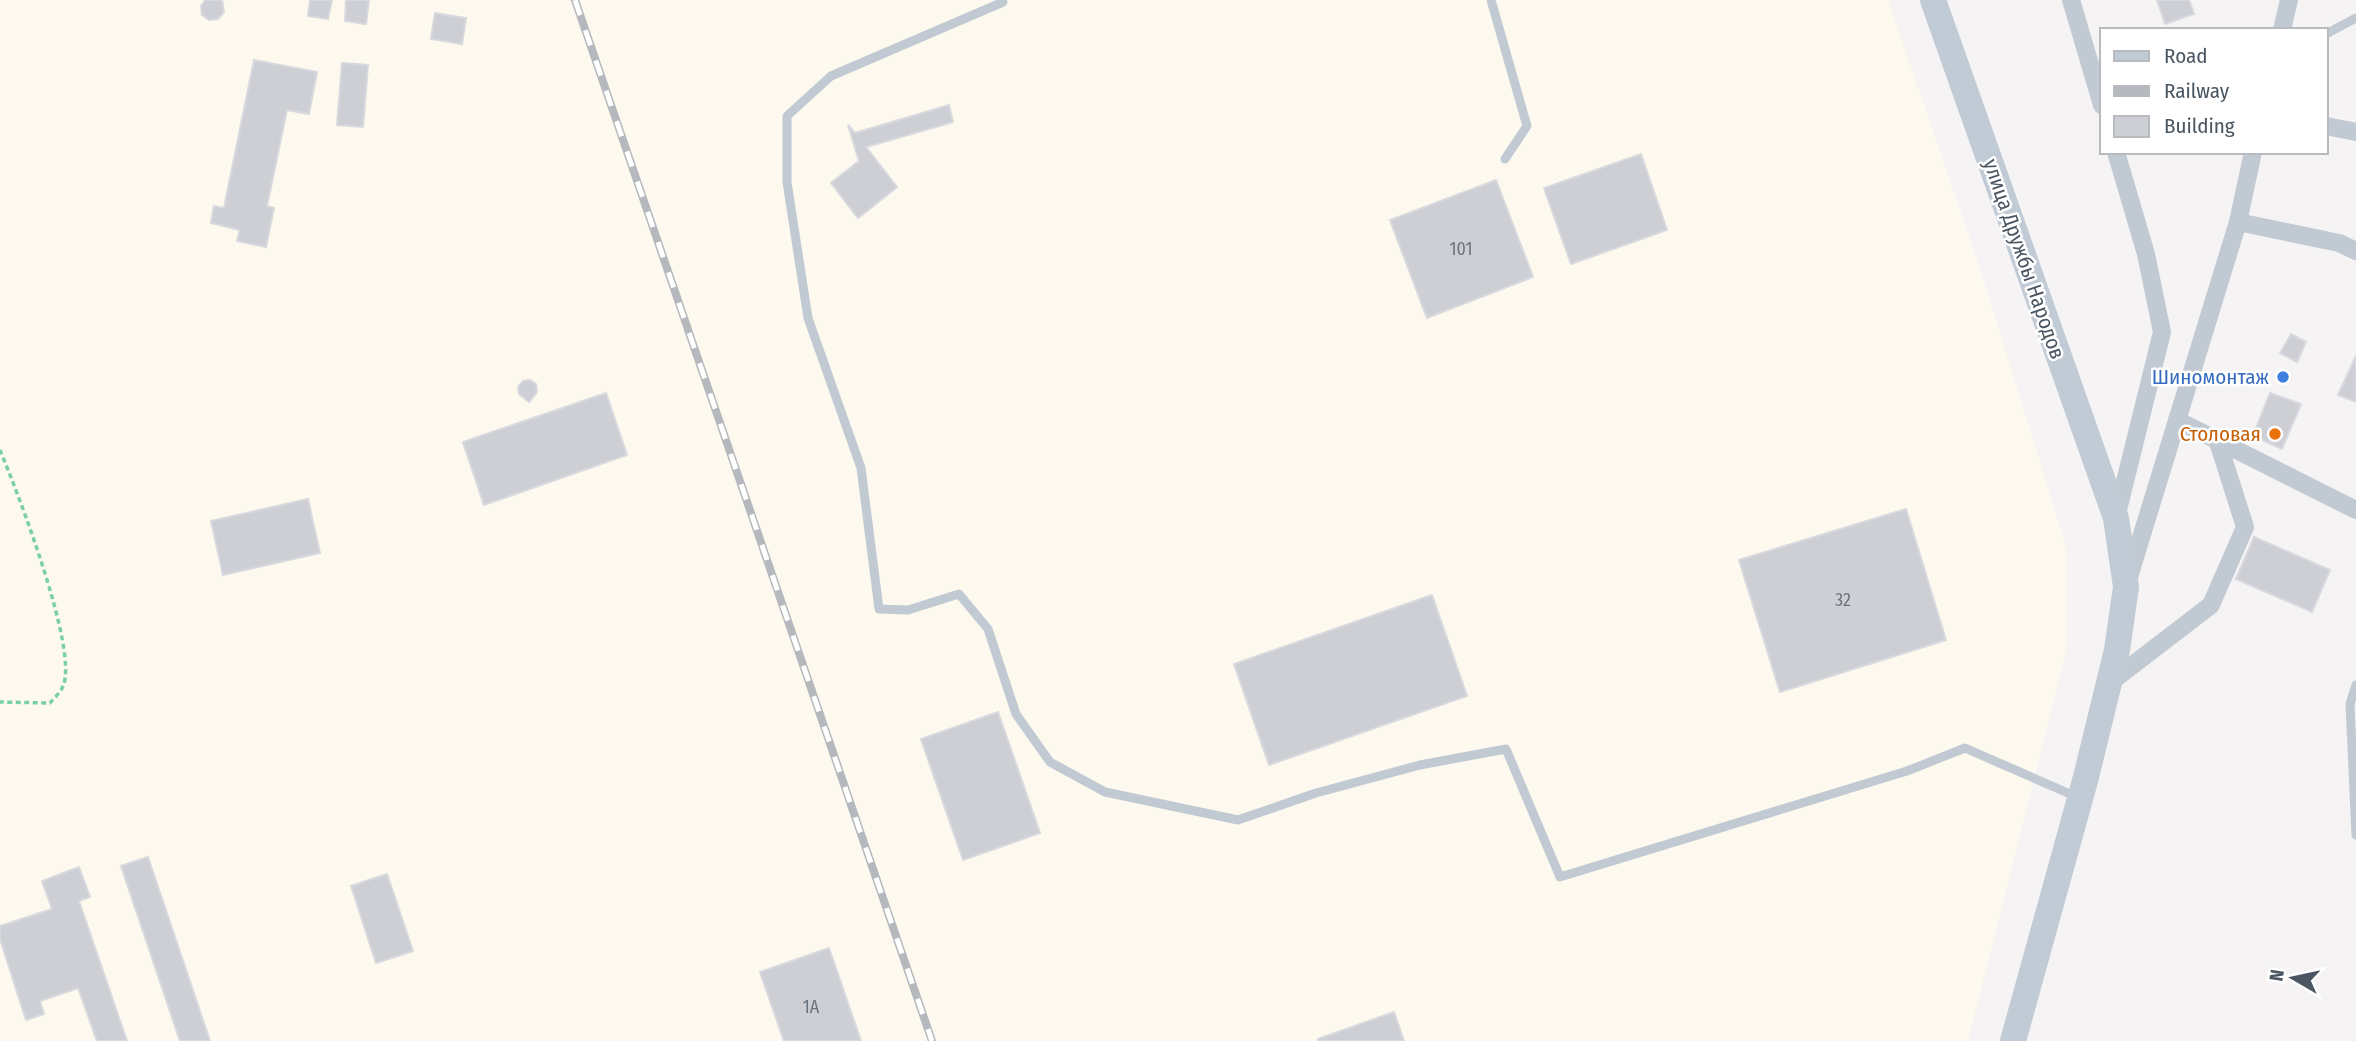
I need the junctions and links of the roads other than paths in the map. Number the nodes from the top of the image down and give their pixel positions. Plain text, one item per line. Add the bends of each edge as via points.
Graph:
1 (1491, 0) edge
2 (1933, 0) edge
3 (2071, 0) edge
4 (2289, 0) edge
5 (1004, 1) edge
6 (2356, 18) edge
7 (2282, 28) edge
8 (2328, 33) edge
9 (2100, 98) edge
10 (2328, 126) edge
11 (2356, 132) edge
12 (2117, 154) edge
13 (2253, 154) edge
14 (1505, 159) dead end
15 (2238, 222) junction
16 (2356, 251) edge
17 (2178, 420) junction
18 (2218, 442) junction
19 (2356, 510) edge
20 (2116, 518) junction
21 (2126, 587) junction
22 (2108, 684) junction
23 (2356, 685) edge
24 (2080, 799) junction
25 (2356, 835) edge
26 (2013, 1041) edge

1 - 14 lane via 1527,126
2 - 20 street, улица Дружбы Народов
3 - 9 street
4 - 7 street
5 - 24 lane via 831,76 787,116 788,182 808,318 860,468 879,609 908,610 959,594 988,629 1016,714 1051,762 1105,792 1238,820 1420,765 1506,749 1560,877 1907,771 1965,748
6 - 8 lane
10 - 11 street
12 - 20 street, улица Дружбы Народов via 2146,254 2162,332
13 - 15 street
15 - 16 street via 2339,243
15 - 17 street
17 - 18 street
17 - 21 street
18 - 19 street
18 - 22 street via 2245,527 2211,605
20 - 21 street, улица Дружбы Народов
21 - 22 street, улица Дружбы Народов
22 - 24 street, улица Дружбы Народов
23 - 25 lane via 2350,704
24 - 26 street, улица Дружбы Народов

